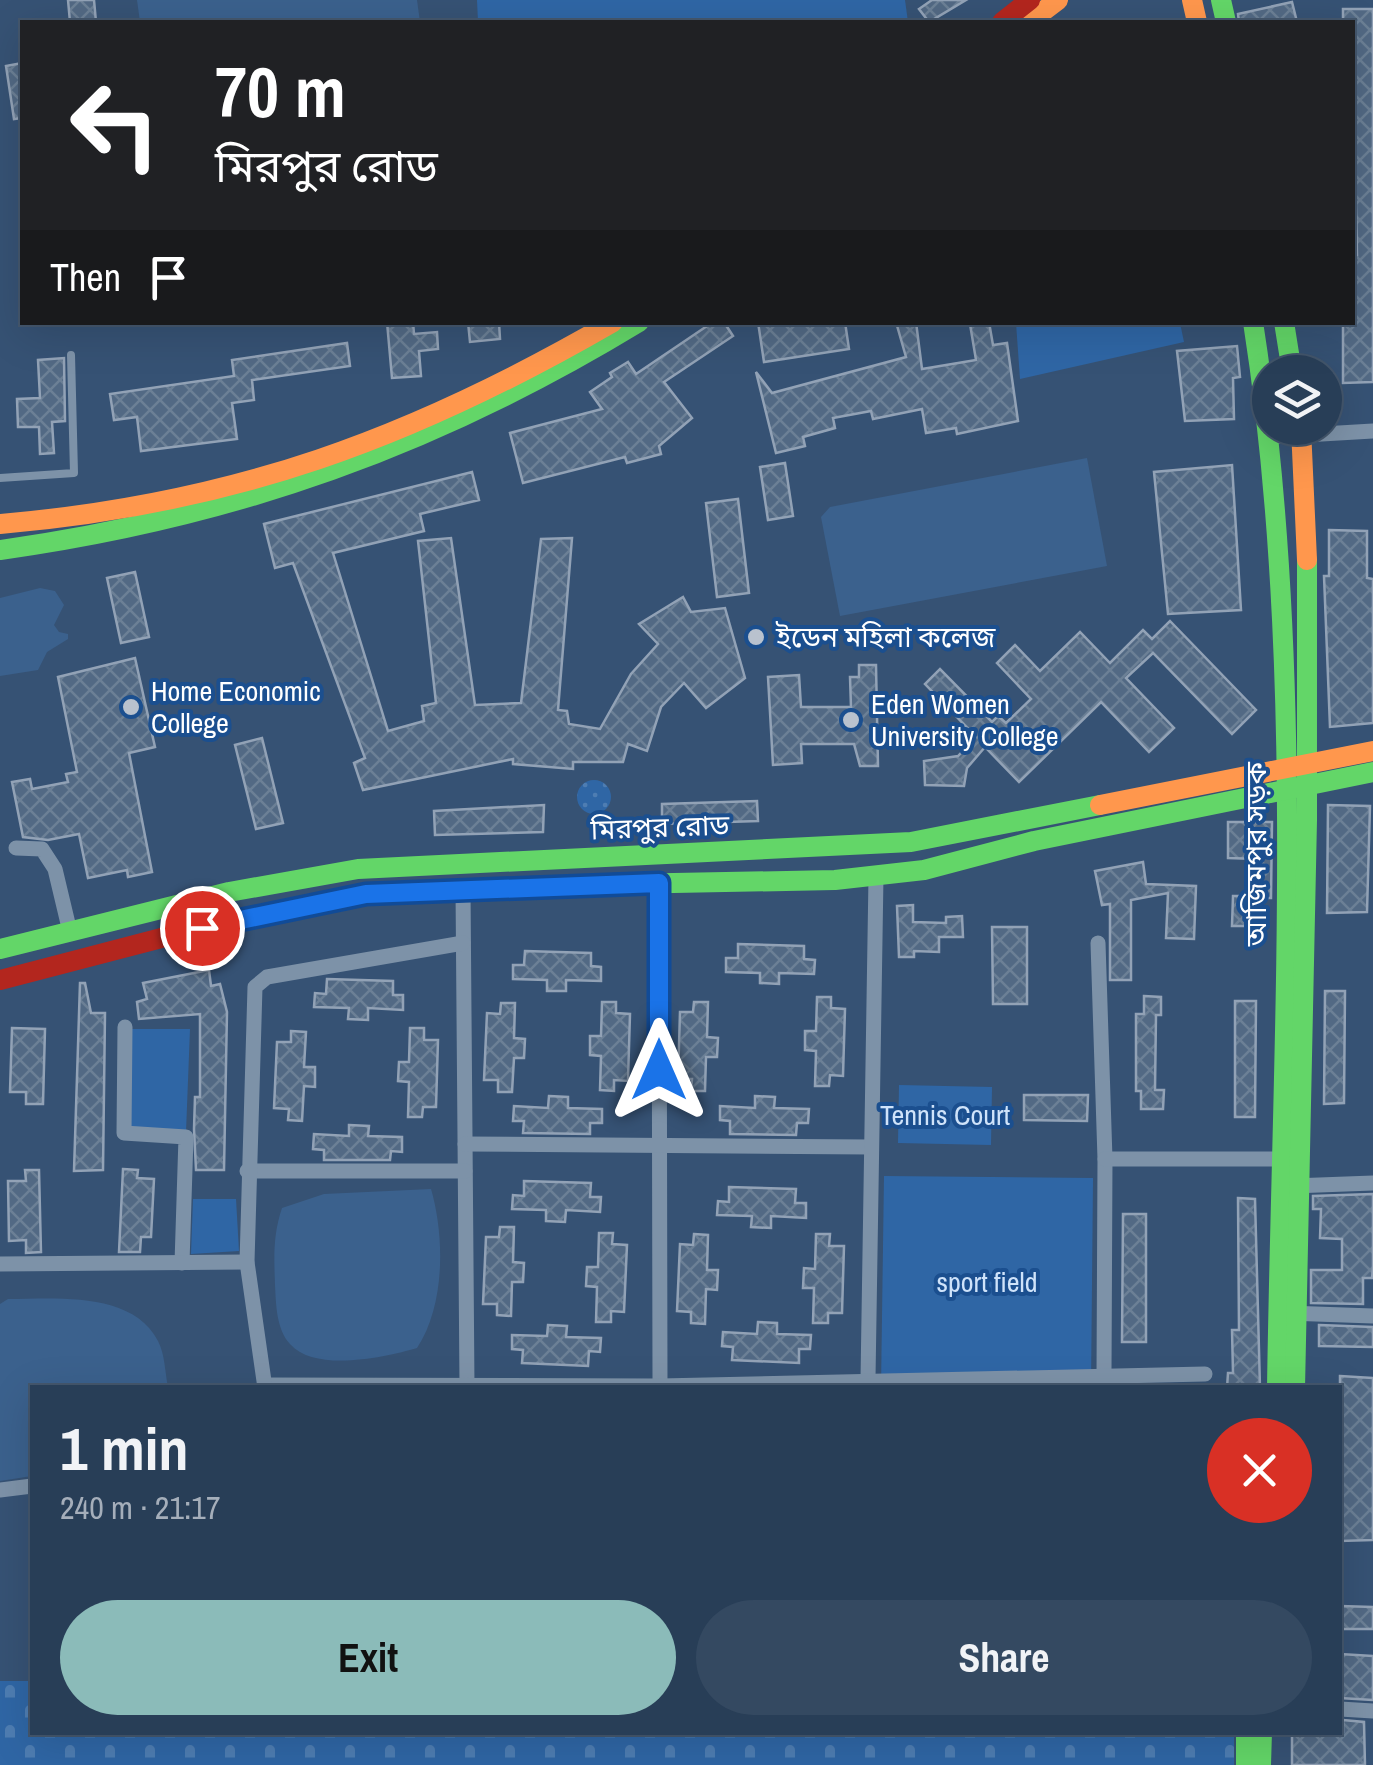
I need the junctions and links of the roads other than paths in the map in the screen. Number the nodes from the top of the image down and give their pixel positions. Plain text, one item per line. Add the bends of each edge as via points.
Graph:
1 (1030, 0) edge
2 (1058, 0) edge
3 (1005, 20) edge
4 (1032, 20) edge
5 (608, 325) edge
6 (634, 325) edge
7 (1253, 325) edge
8 (1284, 325) edge
9 (71, 355) dead end
10 (1258, 355) edge
11 (1289, 355) edge
12 (1342, 430) edge
13 (1373, 430) edge
14 (1271, 445) edge
15 (1302, 445) edge
16 (0, 478) edge
17 (0, 524) edge
18 (0, 550) edge
19 (1373, 750) edge
20 (1310, 768) junction
21 (1373, 772) edge
22 (1295, 788) junction
23 (16, 848) dead end
24 (876, 876) junction
25 (659, 883) junction
26 (463, 888) junction
27 (70, 932) junction
28 (464, 943) junction
29 (1098, 943) dead end
30 (0, 949) edge
31 (0, 980) edge
32 (125, 1027) dead end
33 (465, 1144) junction
34 (659, 1145) junction
35 (871, 1147) junction
36 (1105, 1159) junction
37 (1280, 1160) junction
38 (246, 1172) junction
39 (466, 1172) junction
40 (1373, 1184) edge
41 (1300, 1186) junction
42 (1278, 1187) junction
43 (248, 1262) junction
44 (182, 1263) junction
45 (0, 1264) edge
46 (1287, 1313) junction
47 (1373, 1316) edge
48 (1206, 1374) dead end
49 (1104, 1375) junction
50 (868, 1379) junction
51 (265, 1385) edge
52 (467, 1385) edge
53 (660, 1385) edge
54 (690, 1385) edge
55 (1277, 1385) edge
56 (1294, 1385) edge
57 (30, 1486) edge
58 (0, 1490) edge
59 (1342, 1709) edge
60 (1373, 1710) edge
61 (1246, 1735) edge
62 (1262, 1735) edge
63 (1246, 1765) edge
64 (1261, 1765) edge

1 - 3 main road
2 - 4 main road
5 - 17 main road via 490,392 372,442 218,490
6 - 18 main road via 502,404 323,477 224,506
7 - 10 main road, আজিমপুর সড়ক
8 - 11 main road
9 - 16 lane via 74,473
12 - 13 street
14 - 20 main road, আজিমপুর সড়ক
15 - 20 main road, আজিমপুর সড়ক
19 - 20 main road
20 - 21 main road
20 - 22 main road, মিরপুর রোড
20 - 22 main road, আজিমপুর সড়ক
20 - 27 main road, মিরপুর রোড via 911,842 358,869 229,892
22 - 24 main road, মিরপুর রোড
22 - 37 main road, আজিমপুর সড়ক
22 - 41 main road, আজিমপুর সড়ক
23 - 27 street via 42,849 52,860
24 - 25 main road, মিরপুর রোড
24 - 35 street
25 - 26 main road, মিরপুর রোড
25 - 34 street
26 - 28 street
26 - 31 main road, মিরপুর রোড via 366,894 236,918
27 - 30 main road, মিরপুর রোড
28 - 33 street
28 - 38 street via 259,981
29 - 36 street
32 - 44 street via 124,1133 186,1137
33 - 34 street
33 - 39 street
34 - 35 street
34 - 53 street
35 - 50 street
36 - 37 street
36 - 49 street
37 - 42 main road, আজিমপুর সড়ক
38 - 39 street
38 - 43 street
39 - 52 street
40 - 41 street
41 - 42 street
41 - 46 main road, আজিমপুর সড়ক
42 - 46 main road, আজিমপুর সড়ক
43 - 44 street
43 - 51 street
44 - 45 street
46 - 47 street
46 - 55 main road, আজিমপুর সড়ক
46 - 56 main road, আজিমপুর সড়ক
48 - 49 street
49 - 50 street
50 - 54 street
57 - 58 street
59 - 60 street
61 - 63 main road
62 - 64 main road

